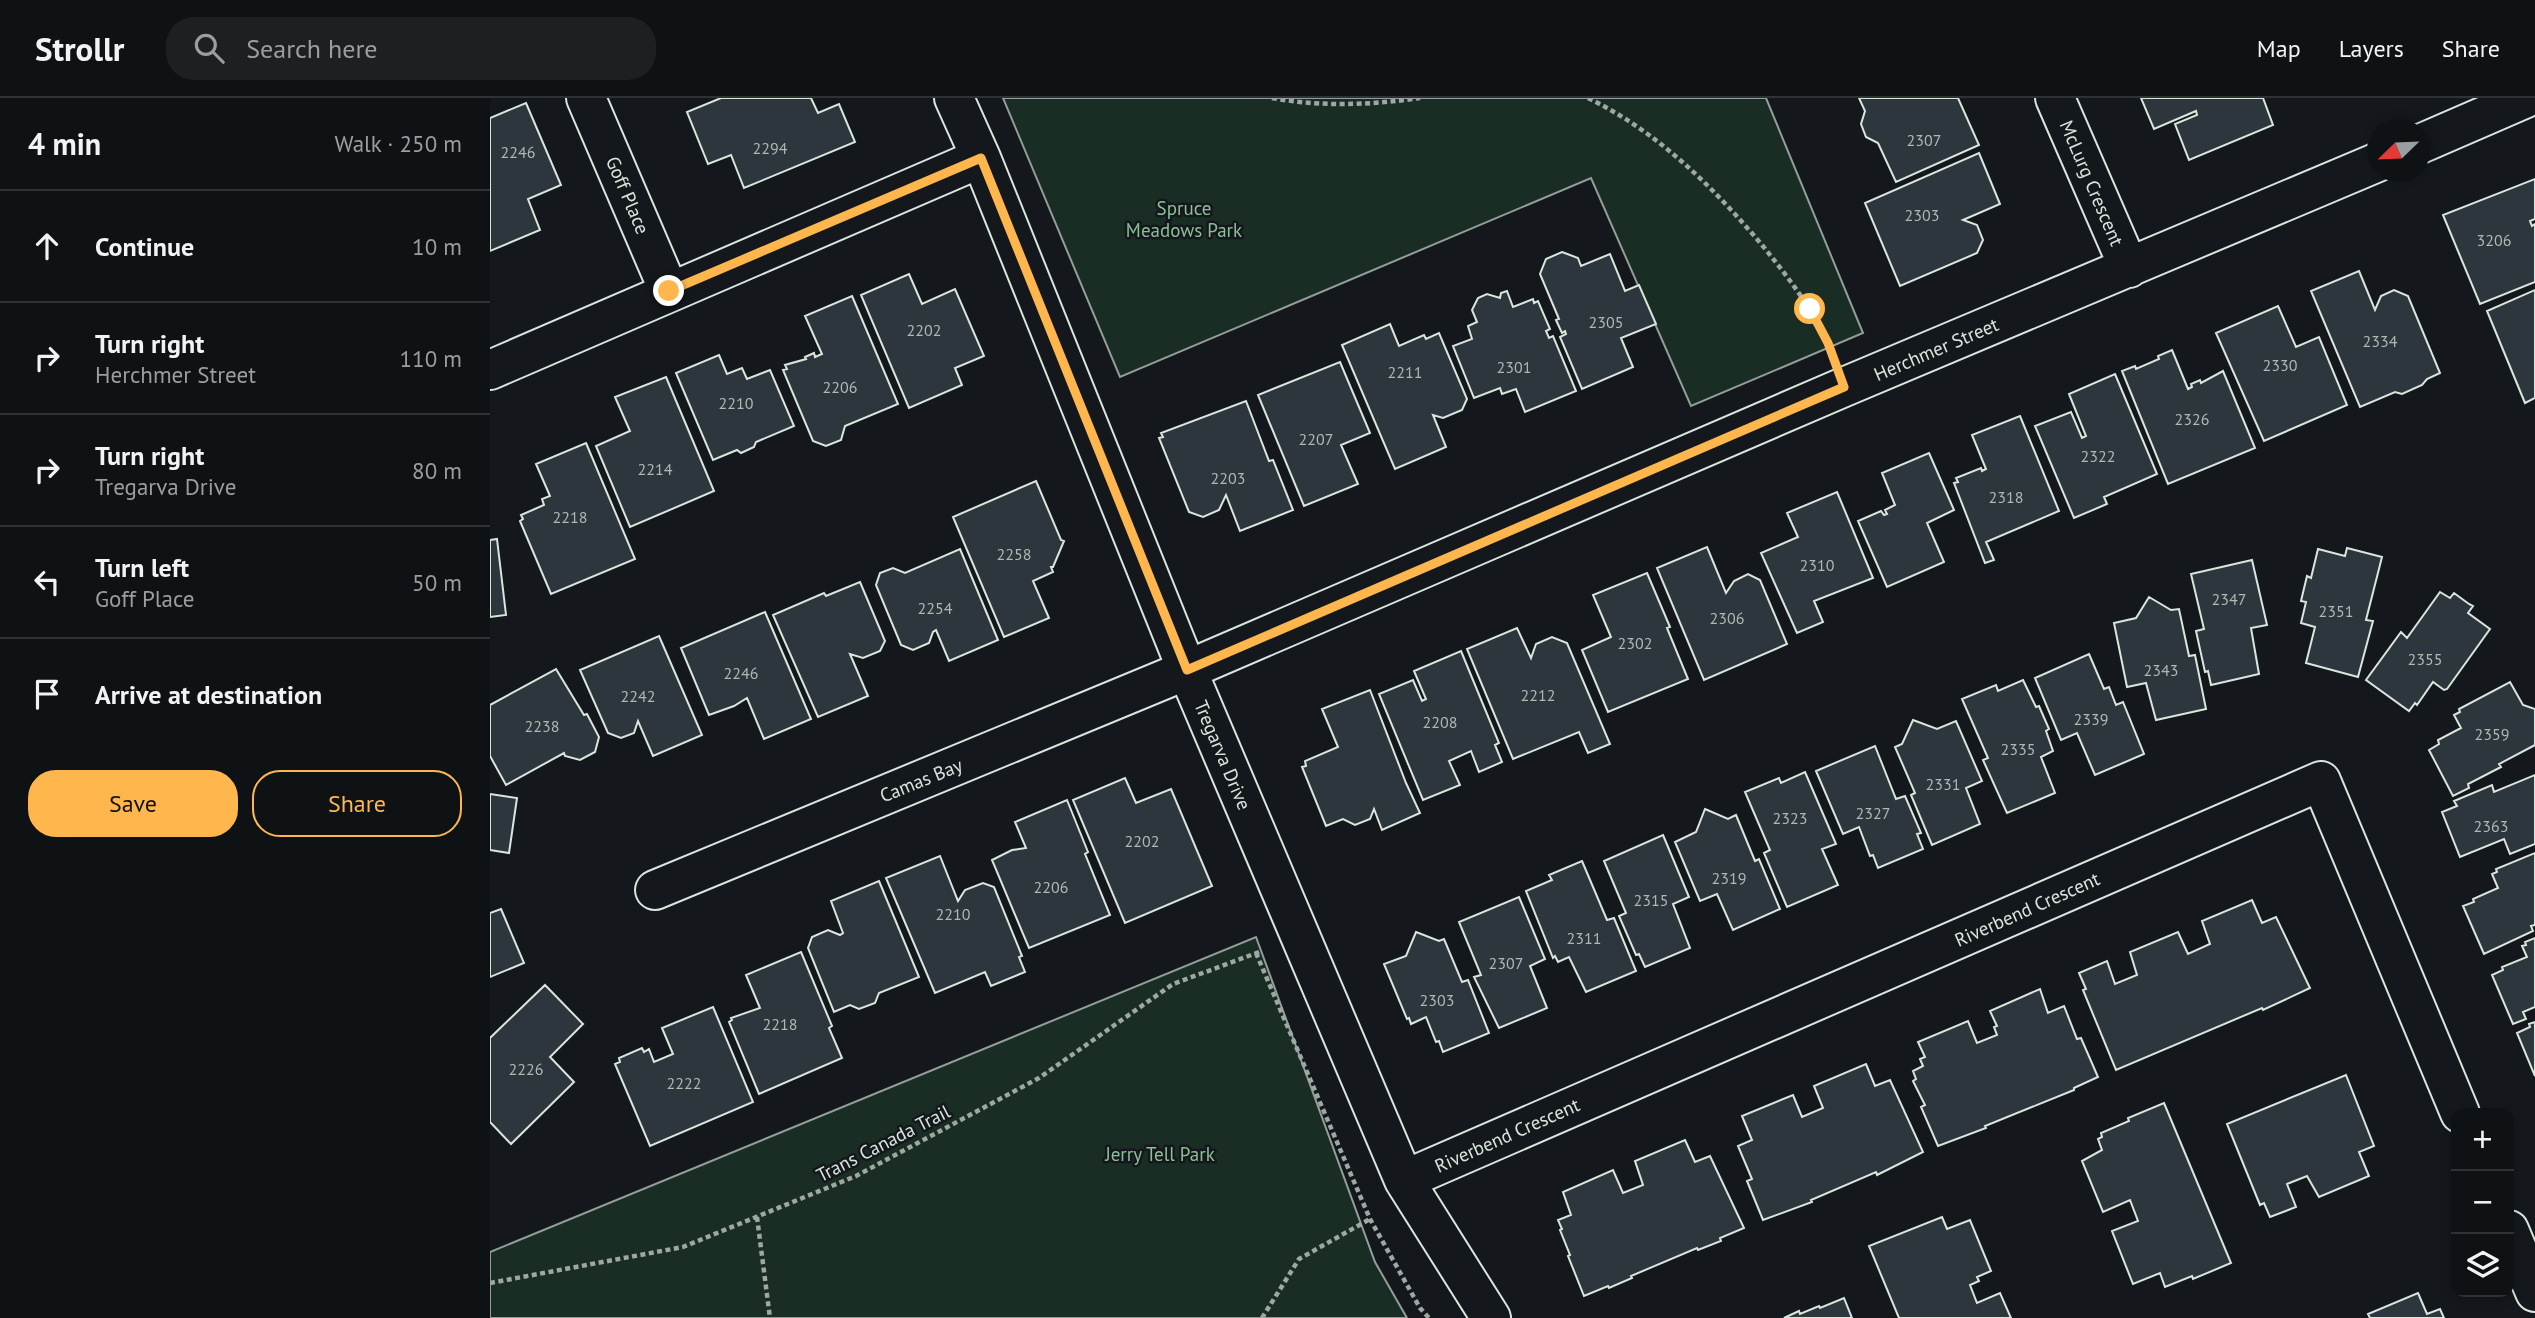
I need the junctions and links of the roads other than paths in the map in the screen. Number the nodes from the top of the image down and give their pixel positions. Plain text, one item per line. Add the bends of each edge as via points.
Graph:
1 (586, 98) edge
2 (954, 98) edge
3 (2055, 98) edge
4 (2526, 98) edge
5 (2430, 140) edge
6 (981, 158) junction
7 (2367, 167) edge
8 (2129, 268) junction
9 (669, 291) junction
10 (490, 370) edge
11 (1187, 670) junction
12 (655, 890) dead end
13 (2457, 1108) edge
14 (1404, 1180) junction
15 (2511, 1234) edge
16 (2535, 1292) edge
17 (1491, 1318) edge

1 - 9 street, Goff Place
2 - 6 street, Tregarva Drive
3 - 8 street, McLurg Crescent
4 - 5 street
6 - 9 street
6 - 11 street, Tregarva Drive
7 - 8 street, Herchmer Street
8 - 11 street, Herchmer Street
9 - 10 street
11 - 12 street, Camas Bay
11 - 14 street, Tregarva Drive
13 - 14 street, Riverbend Crescent via 2320,781
14 - 17 street, Tregarva Drive
15 - 16 street

